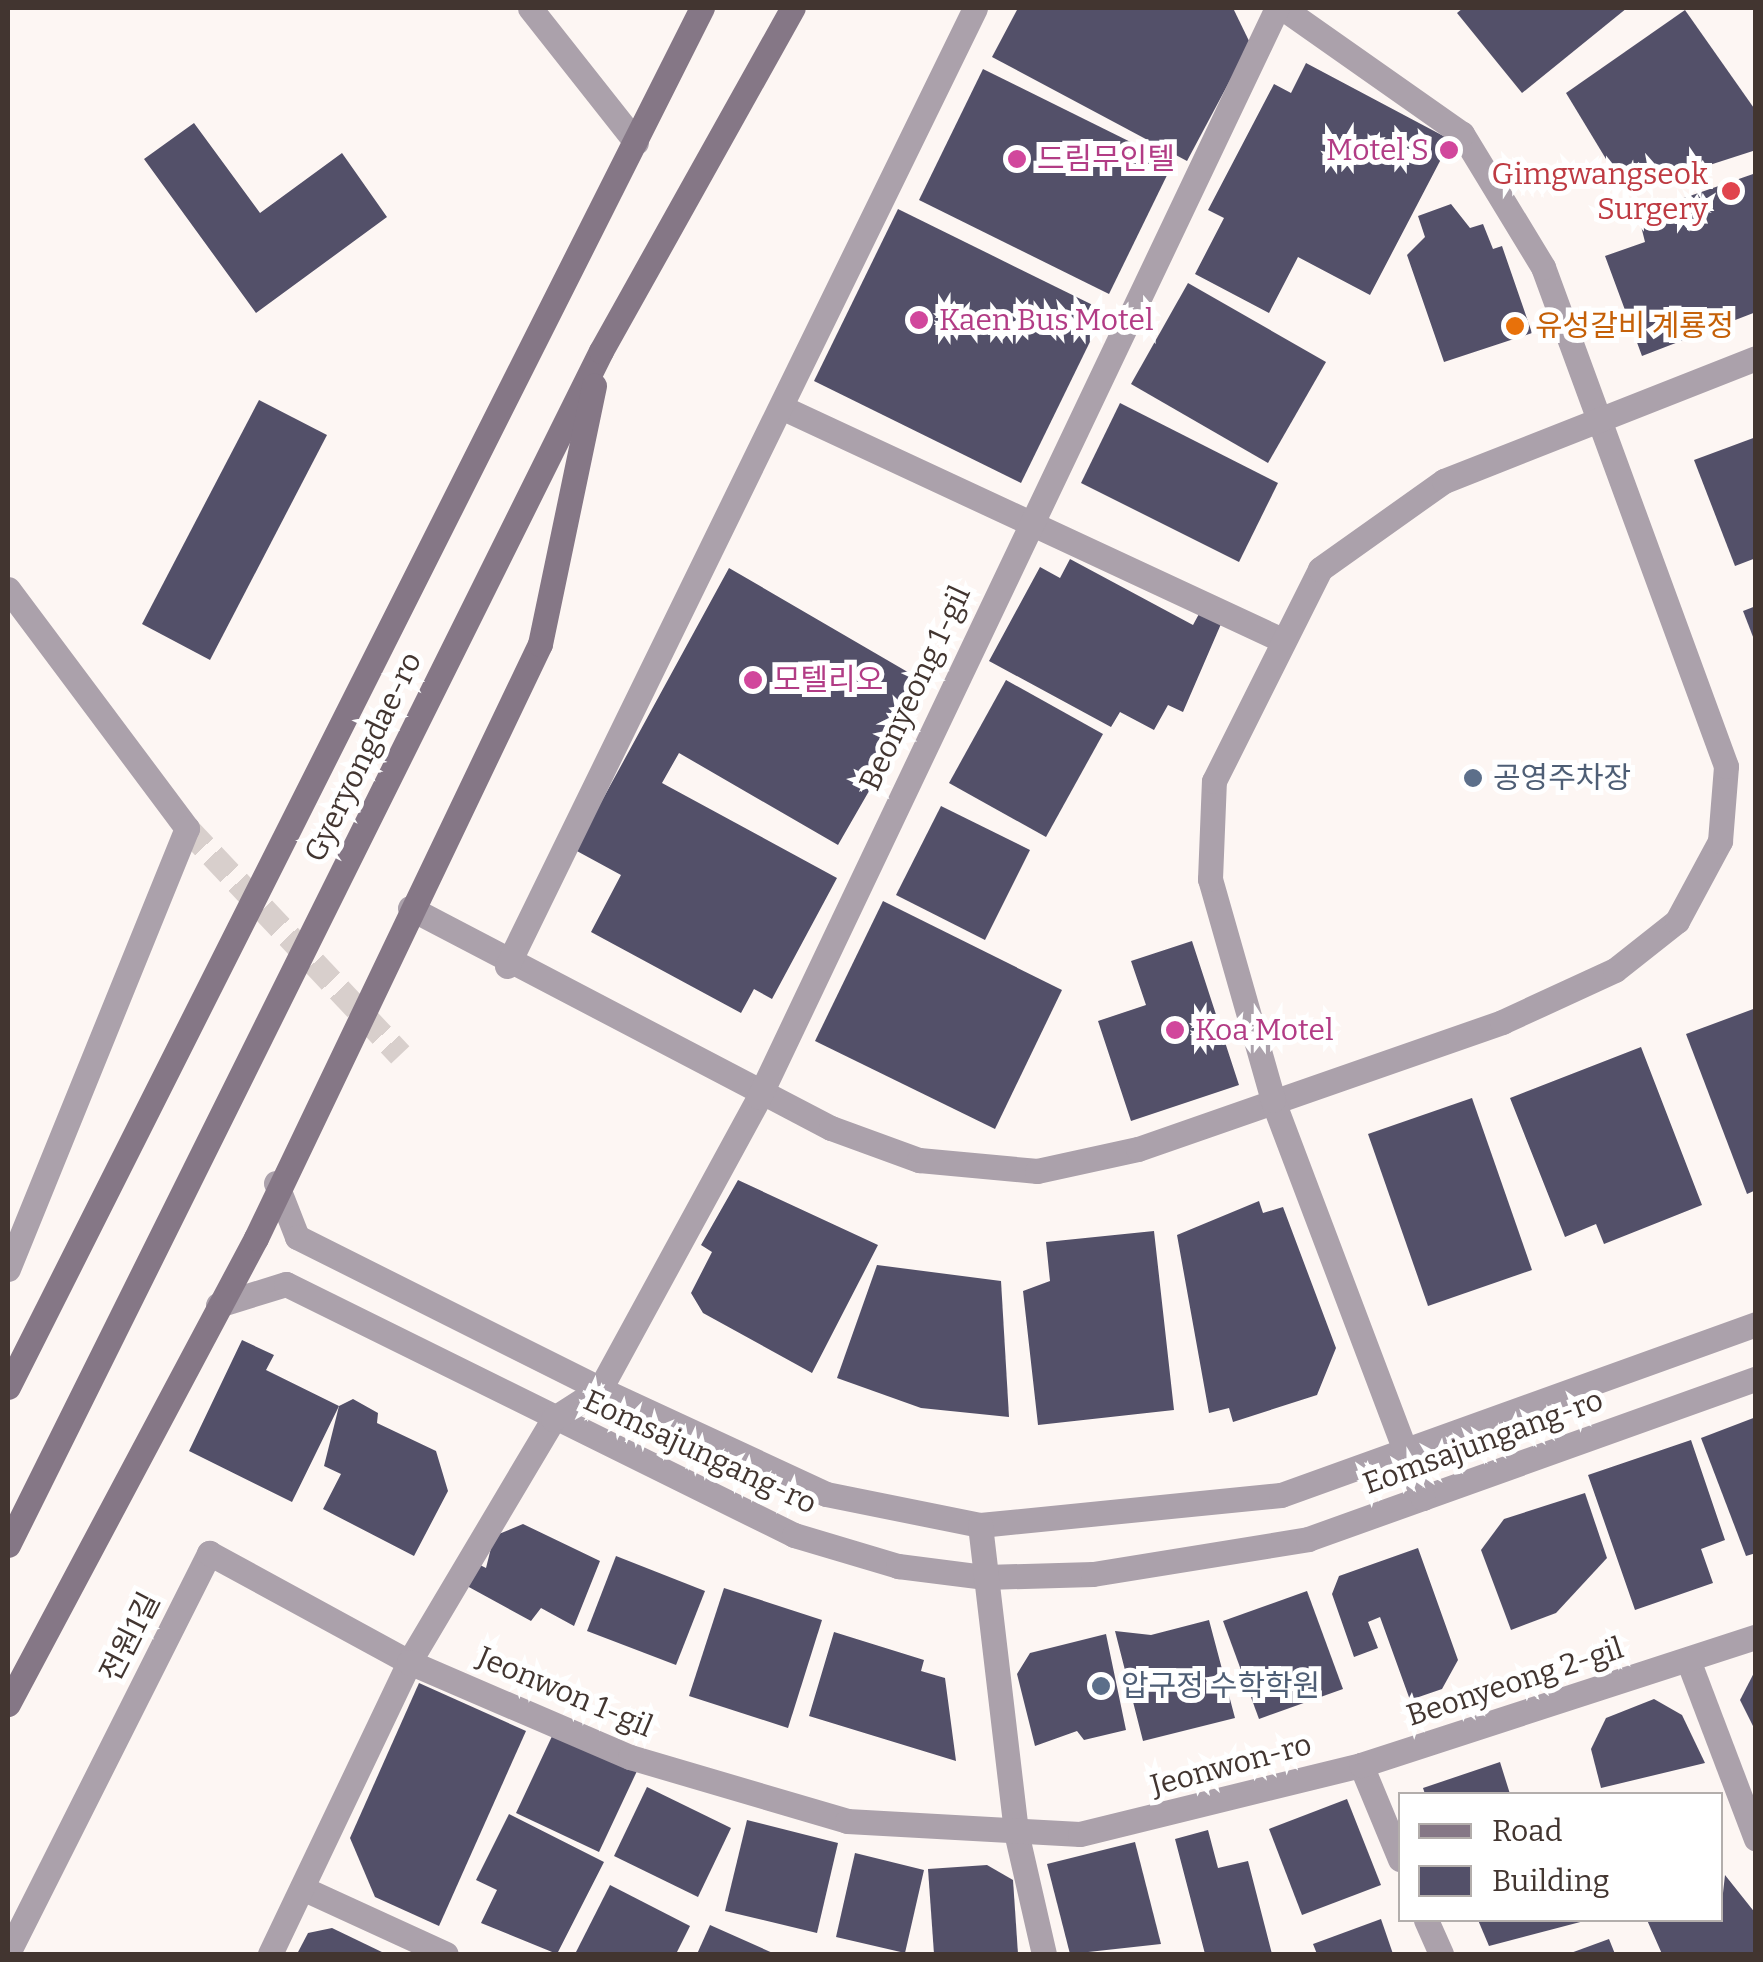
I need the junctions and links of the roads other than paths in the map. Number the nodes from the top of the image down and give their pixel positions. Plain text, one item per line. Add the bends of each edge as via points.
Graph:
1 (530, 8) edge
2 (702, 8) edge
3 (793, 8) edge
4 (976, 8) edge
5 (1280, 8) edge
6 (636, 142) junction
7 (602, 352) junction
8 (1756, 358) edge
9 (781, 407) junction
10 (1602, 412) junction
11 (1028, 522) junction
12 (8, 590) edge
13 (1282, 640) junction
14 (410, 908) junction
15 (507, 966) junction
16 (759, 1097) junction
17 (1273, 1100) junction
18 (276, 1184) junction
19 (8, 1269) edge
20 (218, 1305) junction
21 (1756, 1324) edge
22 (15, 1349) edge
23 (1756, 1378) edge
24 (8, 1387) edge
25 (600, 1389) junction
26 (552, 1419) junction
27 (1405, 1450) junction
28 (1423, 1498) junction
29 (980, 1525) junction
30 (8, 1545) edge
31 (985, 1577) junction
32 (1756, 1637) edge
33 (1688, 1660) junction
34 (409, 1662) junction
35 (8, 1704) edge
36 (1361, 1765) junction
37 (1016, 1832) junction
38 (1756, 1838) edge
39 (1398, 1853) edge
40 (302, 1888) junction
41 (1427, 1922) edge
42 (8, 1953) edge
43 (270, 1954) edge
44 (446, 1954) edge
45 (1044, 1954) edge
46 (1441, 1954) edge

1 - 6 street
2 - 6 street, Gyeryongdae-ro
3 - 7 street, Gyeryongdae-ro
4 - 9 street
5 - 10 street via 1462,134 1543,267
5 - 11 street, Beonyeong 1-gil
6 - 22 street, Gyeryongdae-ro
7 - 14 street via 540,644
7 - 30 street, Gyeryongdae-ro
8 - 10 street
9 - 11 street
9 - 15 street
10 - 13 street via 1444,482 1320,569
10 - 17 street via 1726,766 1720,842 1677,921 1614,970 1502,1022
11 - 13 street
11 - 16 street, Beonyeong 1-gil
12 - 19 street via 187,828
13 - 17 street via 1214,781 1210,879
14 - 15 street
14 - 18 street
15 - 16 street
16 - 17 street via 919,1160 1037,1171 1138,1149
16 - 25 street, Beonyeong 1-gil
17 - 27 street
18 - 20 street
18 - 25 street, Eomsajungang-ro via 297,1237
20 - 26 street, Eomsajungang-ro via 286,1284
20 - 35 street
21 - 27 street, Eomsajungang-ro
22 - 24 street, Gyeryongdae-ro
23 - 28 street, Eomsajungang-ro
25 - 26 street
25 - 29 street, Eomsajungang-ro via 826,1494
26 - 31 street, Eomsajungang-ro via 794,1535 898,1566
26 - 34 street
27 - 28 street
27 - 29 street, Eomsajungang-ro via 1281,1495
28 - 31 street, Eomsajungang-ro via 1232,1557
29 - 31 street
31 - 37 street
32 - 33 street, Beonyeong 2-gil
33 - 36 street, Beonyeong 2-gil
33 - 38 street
34 - 37 street, Jeonwon 1-gil via 630,1757 847,1821
34 - 40 street
34 - 42 street, 전원1길 via 209,1553
36 - 37 street, Jeonwon-ro via 1184,1814 1080,1834
36 - 39 street
37 - 45 street
40 - 43 street
40 - 44 street
41 - 46 street

